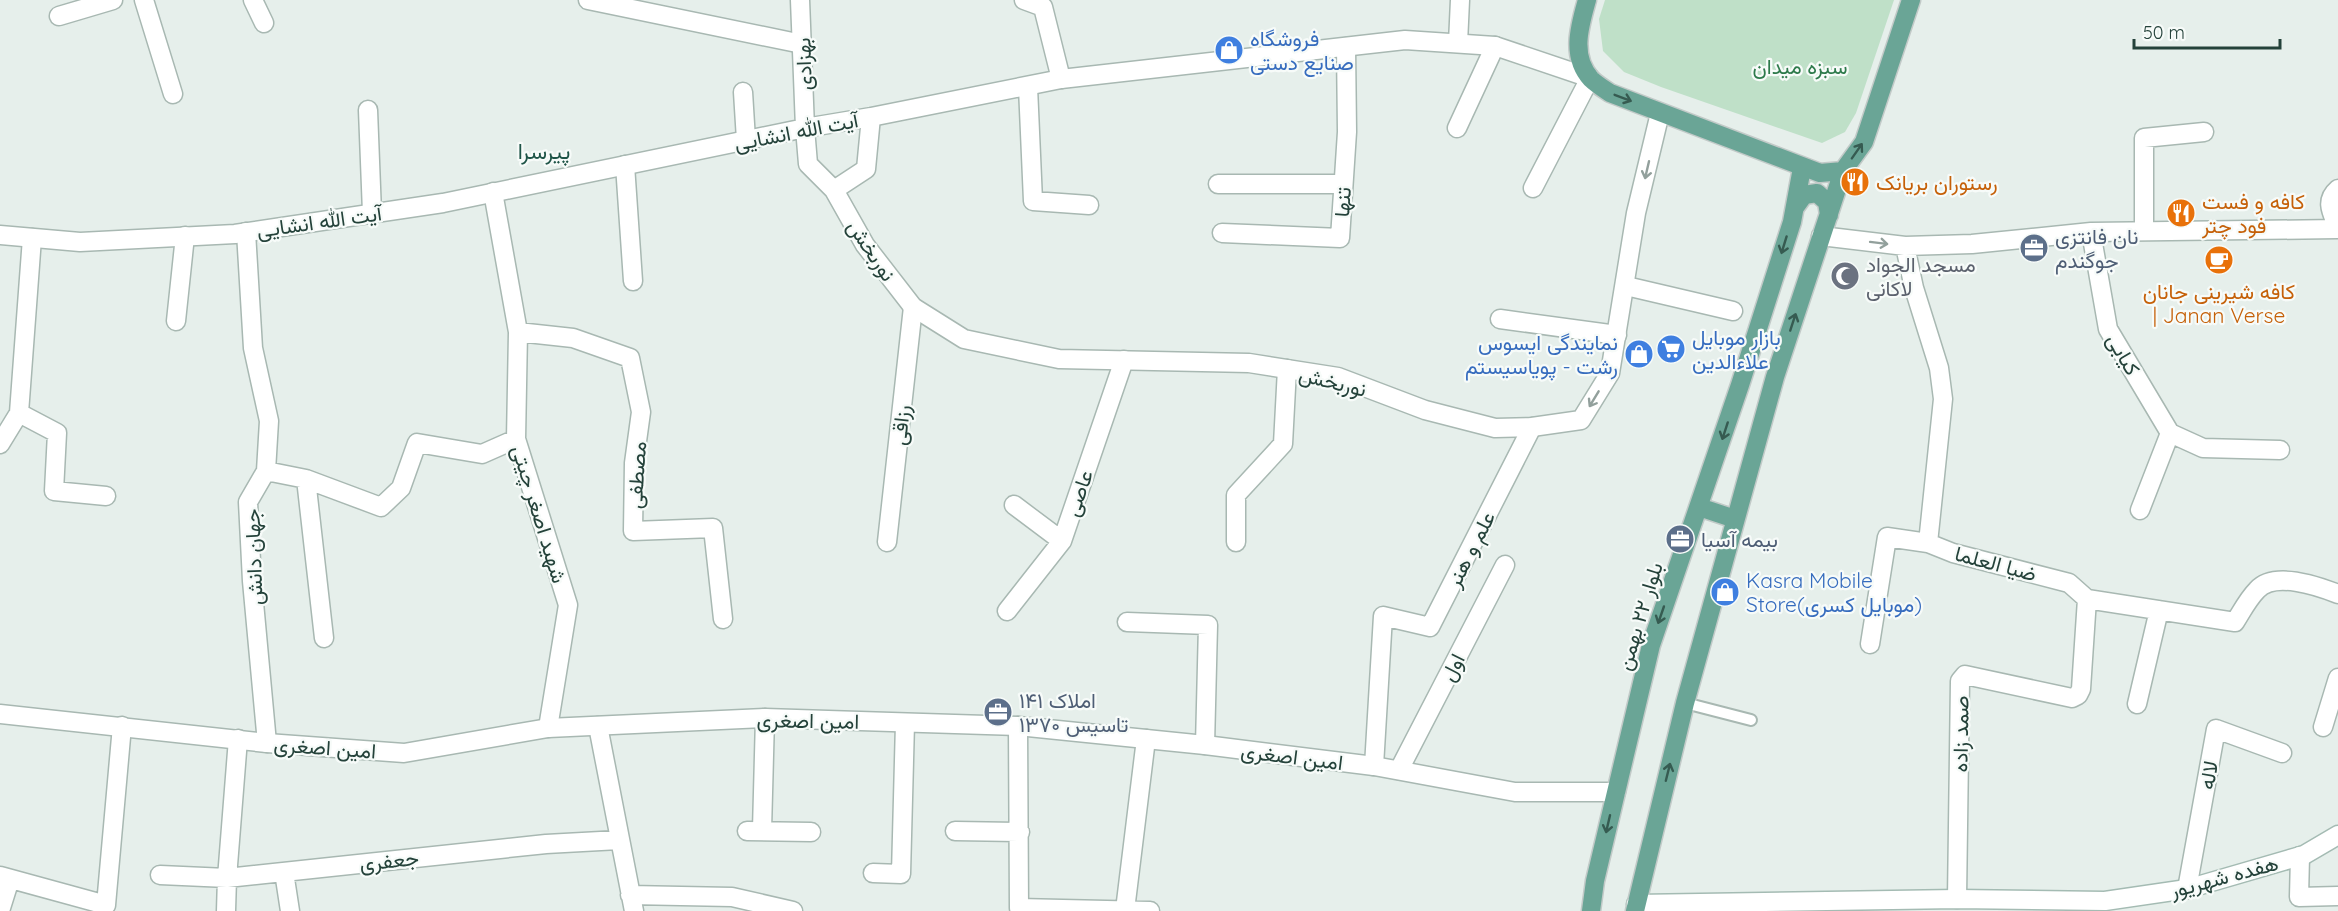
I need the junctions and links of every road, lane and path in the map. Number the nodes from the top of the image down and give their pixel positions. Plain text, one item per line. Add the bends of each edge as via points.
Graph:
1 (113, 0) edge
2 (144, 0) edge
3 (253, 0) edge
4 (588, 0) edge
5 (801, 0) edge
6 (1024, 0) edge
7 (1460, 0) edge
8 (1587, 0) edge
9 (1911, 0) edge
10 (59, 16) dead end
11 (264, 23) dead end
12 (1458, 43) junction
13 (802, 44) junction
14 (1495, 46) junction
15 (1346, 47) junction
16 (1590, 78) junction
17 (1061, 79) junction
18 (1028, 87) junction
19 (743, 92) dead end
20 (173, 94) dead end
21 (368, 110) dead end
22 (1660, 113) junction
23 (871, 117) junction
24 (805, 128) junction
25 (1457, 128) dead end
26 (2204, 132) dead end
27 (746, 140) junction
28 (625, 165) junction
29 (1802, 168) junction
30 (1843, 171) junction
31 (1218, 184) dead end
32 (1343, 184) junction
33 (1533, 188) dead end
34 (2338, 189) edge
35 (834, 190) junction
36 (494, 192) junction
37 (1089, 205) dead end
38 (1796, 206) junction
39 (372, 213) junction
40 (1828, 215) junction
41 (2338, 229) edge
42 (2144, 231) junction
43 (246, 232) junction
44 (2091, 232) junction
45 (1222, 233) dead end
46 (0, 235) edge
47 (185, 236) junction
48 (1821, 236) junction
49 (32, 238) junction
50 (1905, 246) junction
51 (633, 281) dead end
52 (1626, 286) junction
53 (913, 307) junction
54 (1733, 311) dead end
55 (1500, 319) dead end
56 (176, 321) dead end
57 (519, 332) junction
58 (1617, 335) junction
59 (1124, 360) junction
60 (1287, 369) junction
61 (19, 413) junction
62 (1532, 427) junction
63 (2170, 433) junction
64 (516, 439) junction
65 (0, 444) edge
66 (2280, 450) dead end
67 (266, 471) junction
68 (306, 479) junction
69 (105, 496) dead end
70 (1014, 505) dead end
71 (1699, 507) junction
72 (2140, 510) dead end
73 (1735, 519) junction
74 (1062, 541) junction
75 (887, 542) dead end
76 (1236, 542) dead end
77 (1928, 543) junction
78 (1505, 565) dead end
79 (2338, 594) edge
80 (2087, 599) junction
81 (2159, 610) junction
82 (1007, 611) dead end
83 (723, 619) dead end
84 (1127, 622) dead end
85 (324, 638) dead end
86 (1870, 644) dead end
87 (2338, 678) edge
88 (1684, 703) junction
89 (2137, 704) dead end
90 (0, 714) edge
91 (765, 718) junction
92 (1751, 720) dead end
93 (905, 723) junction
94 (122, 726) junction
95 (598, 726) junction
96 (1018, 726) junction
97 (2323, 727) dead end
98 (549, 728) junction
99 (238, 739) junction
100 (1146, 739) junction
101 (267, 743) junction
102 (1205, 745) junction
103 (2282, 753) dead end
104 (1374, 766) junction
105 (1399, 770) junction
106 (1616, 792) junction
107 (955, 831) dead end
108 (811, 832) dead end
109 (1020, 832) junction
110 (2338, 835) edge
111 (618, 840) junction
112 (2300, 856) junction
113 (284, 872) junction
114 (873, 873) dead end
115 (160, 874) dead end
116 (5, 877) edge
117 (227, 878) junction
118 (2187, 889) junction
119 (2338, 896) edge
120 (1958, 899) junction
121 (632, 903) edge
122 (1635, 907) edge
123 (1125, 910) edge
124 (0, 911) edge
125 (226, 911) edge
126 (290, 911) edge
127 (793, 911) edge
128 (1150, 911) edge
129 (1591, 911) edge

1 - 10 street
2 - 20 street
3 - 11 street
4 - 13 street
5 - 13 street, بهزادی
6 - 17 street via 1043,7
7 - 12 street
8 - 16 main road via 1579,29 1578,55
30 -> 9 main road via 1864,142
12 - 14 street, آیت الله انشایی
12 - 15 street, آیت الله انشایی via 1405,40
13 - 24 street, بهزادی
14 - 16 street, آیت الله انشایی
14 - 25 street
15 - 17 street, آیت الله انشایی
15 - 32 street, تنها
16 -> 22 main road via 1610,93
16 - 33 street
17 - 18 street, آیت الله انشایی
18 - 23 street, آیت الله انشایی
18 - 37 street via 1033,201
19 - 27 street
21 - 39 street
22 - 29 main road
22 -> 52 street, نوربخش via 1636,213
23 - 24 street, آیت الله انشایی
23 - 35 street via 866,169
24 - 27 street, آیت الله انشایی
24 - 35 street, نوربخش via 808,164
26 - 42 street via 2144,138
27 - 28 street, آیت الله انشایی
28 - 36 street, آیت الله انشایی
28 - 51 street
29 - 30 main road via 1820,173
29 - 38 main road, بلوار ۲۲ بهمن
30 - 40 main road
31 - 32 street
32 - 45 street, تنها via 1340,238
34 - 41 street via 2322,200
35 - 53 street, نوربخش via 865,244
36 - 39 street, آیت الله انشایی
36 - 57 street, شهید اصغر چیتی
38 - 40 main road via 1804,195 1817,193 1827,202
38 -> 71 main road, بلوار ۲۲ بهمن
39 - 43 street, آیت الله انشایی
40 - 48 main road
41 - 42 street
42 - 44 street
43 - 47 street, آیت الله انشایی
43 - 67 street, جهان دانش via 253,348 269,421
44 - 50 street via 1972,244
44 - 63 street, کیابی via 2108,329
46 - 49 street, آیت الله انشایی
47 - 49 street, آیت الله انشایی via 80,242
47 - 56 street
48 -> 50 street
73 -> 48 main road via 1774,377
49 - 61 street
50 - 77 street, ضیا العلما via 1939,368 1943,399
52 - 54 street
52 - 58 street, نوربخش
53 - 59 street, نوربخش via 964,339 1059,359
53 - 75 street, رزاقی
55 - 58 street
57 - 64 street, شهید اصغر چیتی
57 - 83 street, مصطفی via 573,338 630,358 641,412 634,463 633,531 713,528
58 -> 62 street, نوربخش via 1610,373 1581,420
59 - 60 street, نوربخش via 1249,363
59 - 74 street, عاصی
60 - 62 street, نوربخش via 1338,377 1425,410 1495,428
60 - 76 street via 1283,444 1236,495
61 - 65 street
61 - 69 street via 57,433 54,491
62 - 104 street, علم و هنر via 1430,627 1383,616
63 - 66 street via 2203,448
63 - 72 street
64 - 68 street via 482,454 417,443 401,488 381,507
64 - 98 street, شهید اصغر چیتی via 568,605
67 - 68 street
67 - 101 street, جهان دانش via 248,502
68 - 85 street
70 - 74 street
71 - 73 main road
71 -> 106 main road, بلوار ۲۲ بهمن via 1651,645
73 - 88 main road
74 - 82 street, عاصی
77 - 80 street, ضیا العلما via 2069,583
77 - 86 street via 1887,537
78 - 105 street, اول
79 - 81 street, ضیا العلما via 2317,585 2275,582 2258,588 2235,622
80 - 81 street, ضیا العلما
80 - 120 street, صمد زاده via 2078,695 2072,698 1965,675 1960,681
81 - 89 street
84 - 102 street via 1208,625
87 - 97 street
88 - 92 lane
122 -> 88 main road
90 - 94 street, امین اصغری
91 - 93 street, امین اصغری
91 - 95 street, امین اصغری
91 - 108 street via 754,831
93 - 96 street, امین اصغری
93 - 114 street via 901,874
94 - 99 street, امین اصغری
94 - 116 street via 106,905
95 - 98 street, امین اصغری
95 - 111 street
96 - 100 street, امین اصغری
96 - 109 street
98 - 101 street, امین اصغری via 404,753
99 - 101 street, امین اصغری
99 - 117 street
100 - 102 street, امین اصغری
100 - 123 street
102 - 104 street, امین اصغری
103 - 118 street, لاله via 2216,729
104 - 105 street, امین اصغری
105 - 106 street, امین اصغری via 1515,792
106 -> 129 main road, بلوار ۲۲ بهمن
107 - 109 street
109 - 123 street via 1019,909
110 - 112 street, هفده شهریور
111 - 113 street, جعفری
111 - 121 street
112 - 118 street, هفده شهریور
112 - 119 street via 2299,897
113 - 117 street, جعفری
113 - 126 street
115 - 117 street, جعفری
116 - 124 street
117 - 125 street
118 - 120 street, هفده شهریور via 2105,901
120 - 122 street, هفده شهریور
121 - 127 street via 732,897
123 - 128 street

